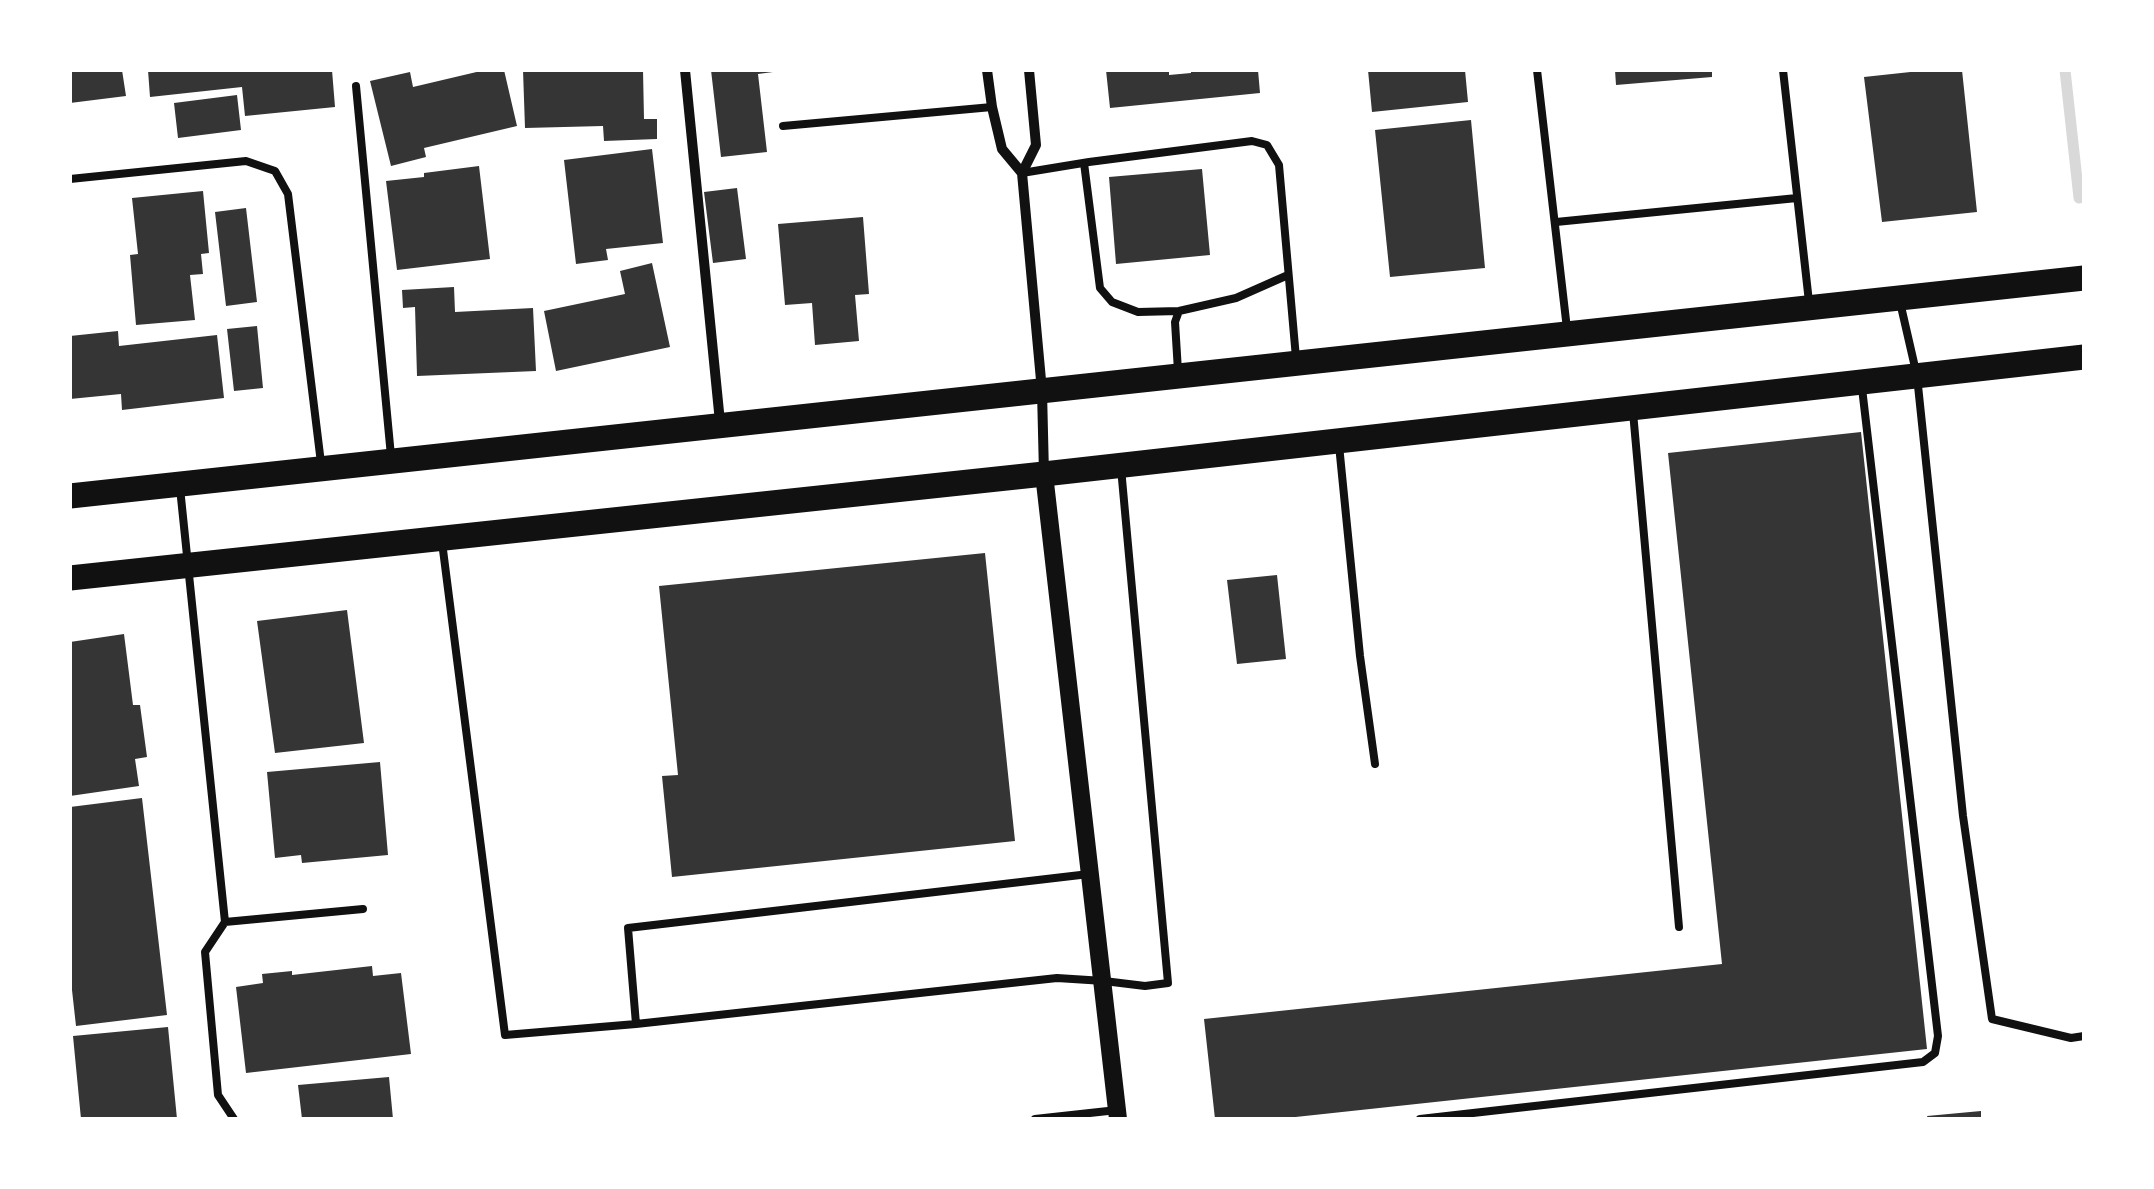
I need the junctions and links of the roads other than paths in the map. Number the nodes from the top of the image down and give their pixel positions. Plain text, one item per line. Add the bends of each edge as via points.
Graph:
1 (685, 70) edge
2 (987, 70) edge
3 (1029, 70) edge
4 (1537, 70) edge
5 (1782, 70) edge
6 (356, 86) dead end
7 (992, 108) junction
8 (783, 126) dead end
9 (1084, 163) junction
10 (1022, 173) junction
11 (70, 179) edge
12 (1797, 198) junction
13 (1556, 222) junction
14 (1288, 276) junction
15 (2084, 278) edge
16 (1899, 298) junction
17 (1810, 307) junction
18 (1179, 312) junction
19 (1567, 334) junction
20 (2084, 357) edge
21 (1296, 363) junction
22 (1178, 376) junction
23 (1917, 376) junction
24 (1861, 382) junction
25 (1042, 391) junction
26 (1633, 408) junction
27 (720, 424) junction
28 (1338, 440) junction
29 (392, 460) junction
30 (1121, 465) junction
31 (322, 468) junction
32 (1044, 474) junction
33 (180, 484) junction
34 (70, 496) edge
35 (442, 538) junction
36 (188, 565) junction
37 (70, 578) edge
38 (1375, 764) dead end
39 (1090, 874) junction
40 (362, 909) dead end
41 (225, 922) junction
42 (1679, 927) dead end
43 (1104, 980) junction
44 (636, 1024) junction
45 (2084, 1036) edge
46 (1117, 1114) edge
47 (234, 1119) edge
48 (1035, 1119) edge
49 (1420, 1119) edge

1 - 27 street
2 - 7 street
3 - 10 street via 1036,145
4 - 13 lane
5 - 12 lane
6 - 29 lane
7 - 8 lane
7 - 10 street via 1002,150
9 - 10 lane
9 - 14 lane via 1252,140 1268,145 1279,165
9 - 18 lane via 1100,288 1112,302 1138,312
10 - 25 street
11 - 31 lane via 246,161 275,170 288,194
12 - 13 lane
12 - 17 lane
13 - 19 lane
14 - 18 lane
14 - 21 lane
15 - 16 main road
16 - 17 main road
16 - 23 lane
17 - 19 main road
18 - 22 lane
19 - 21 main road
20 - 23 main road
21 - 22 main road
22 - 25 main road
23 - 24 main road
23 - 45 lane via 1992,1019
24 - 26 main road
24 - 49 lane via 1935,1053 1922,1062
25 - 27 main road
25 - 32 street
26 - 28 main road
26 - 42 lane
27 - 29 main road
28 - 30 main road
28 - 38 lane
29 - 31 main road
30 - 32 main road
30 - 43 lane via 1168,984
31 - 33 main road
32 - 35 main road
32 - 39 street
33 - 34 main road
33 - 36 lane
35 - 36 main road
35 - 44 lane via 505,1035
36 - 37 main road
36 - 41 lane
39 - 43 street
39 - 44 lane via 628,928
40 - 41 lane
41 - 47 lane via 205,952 218,1095
43 - 44 lane via 1057,978
43 - 46 street
46 - 48 lane

